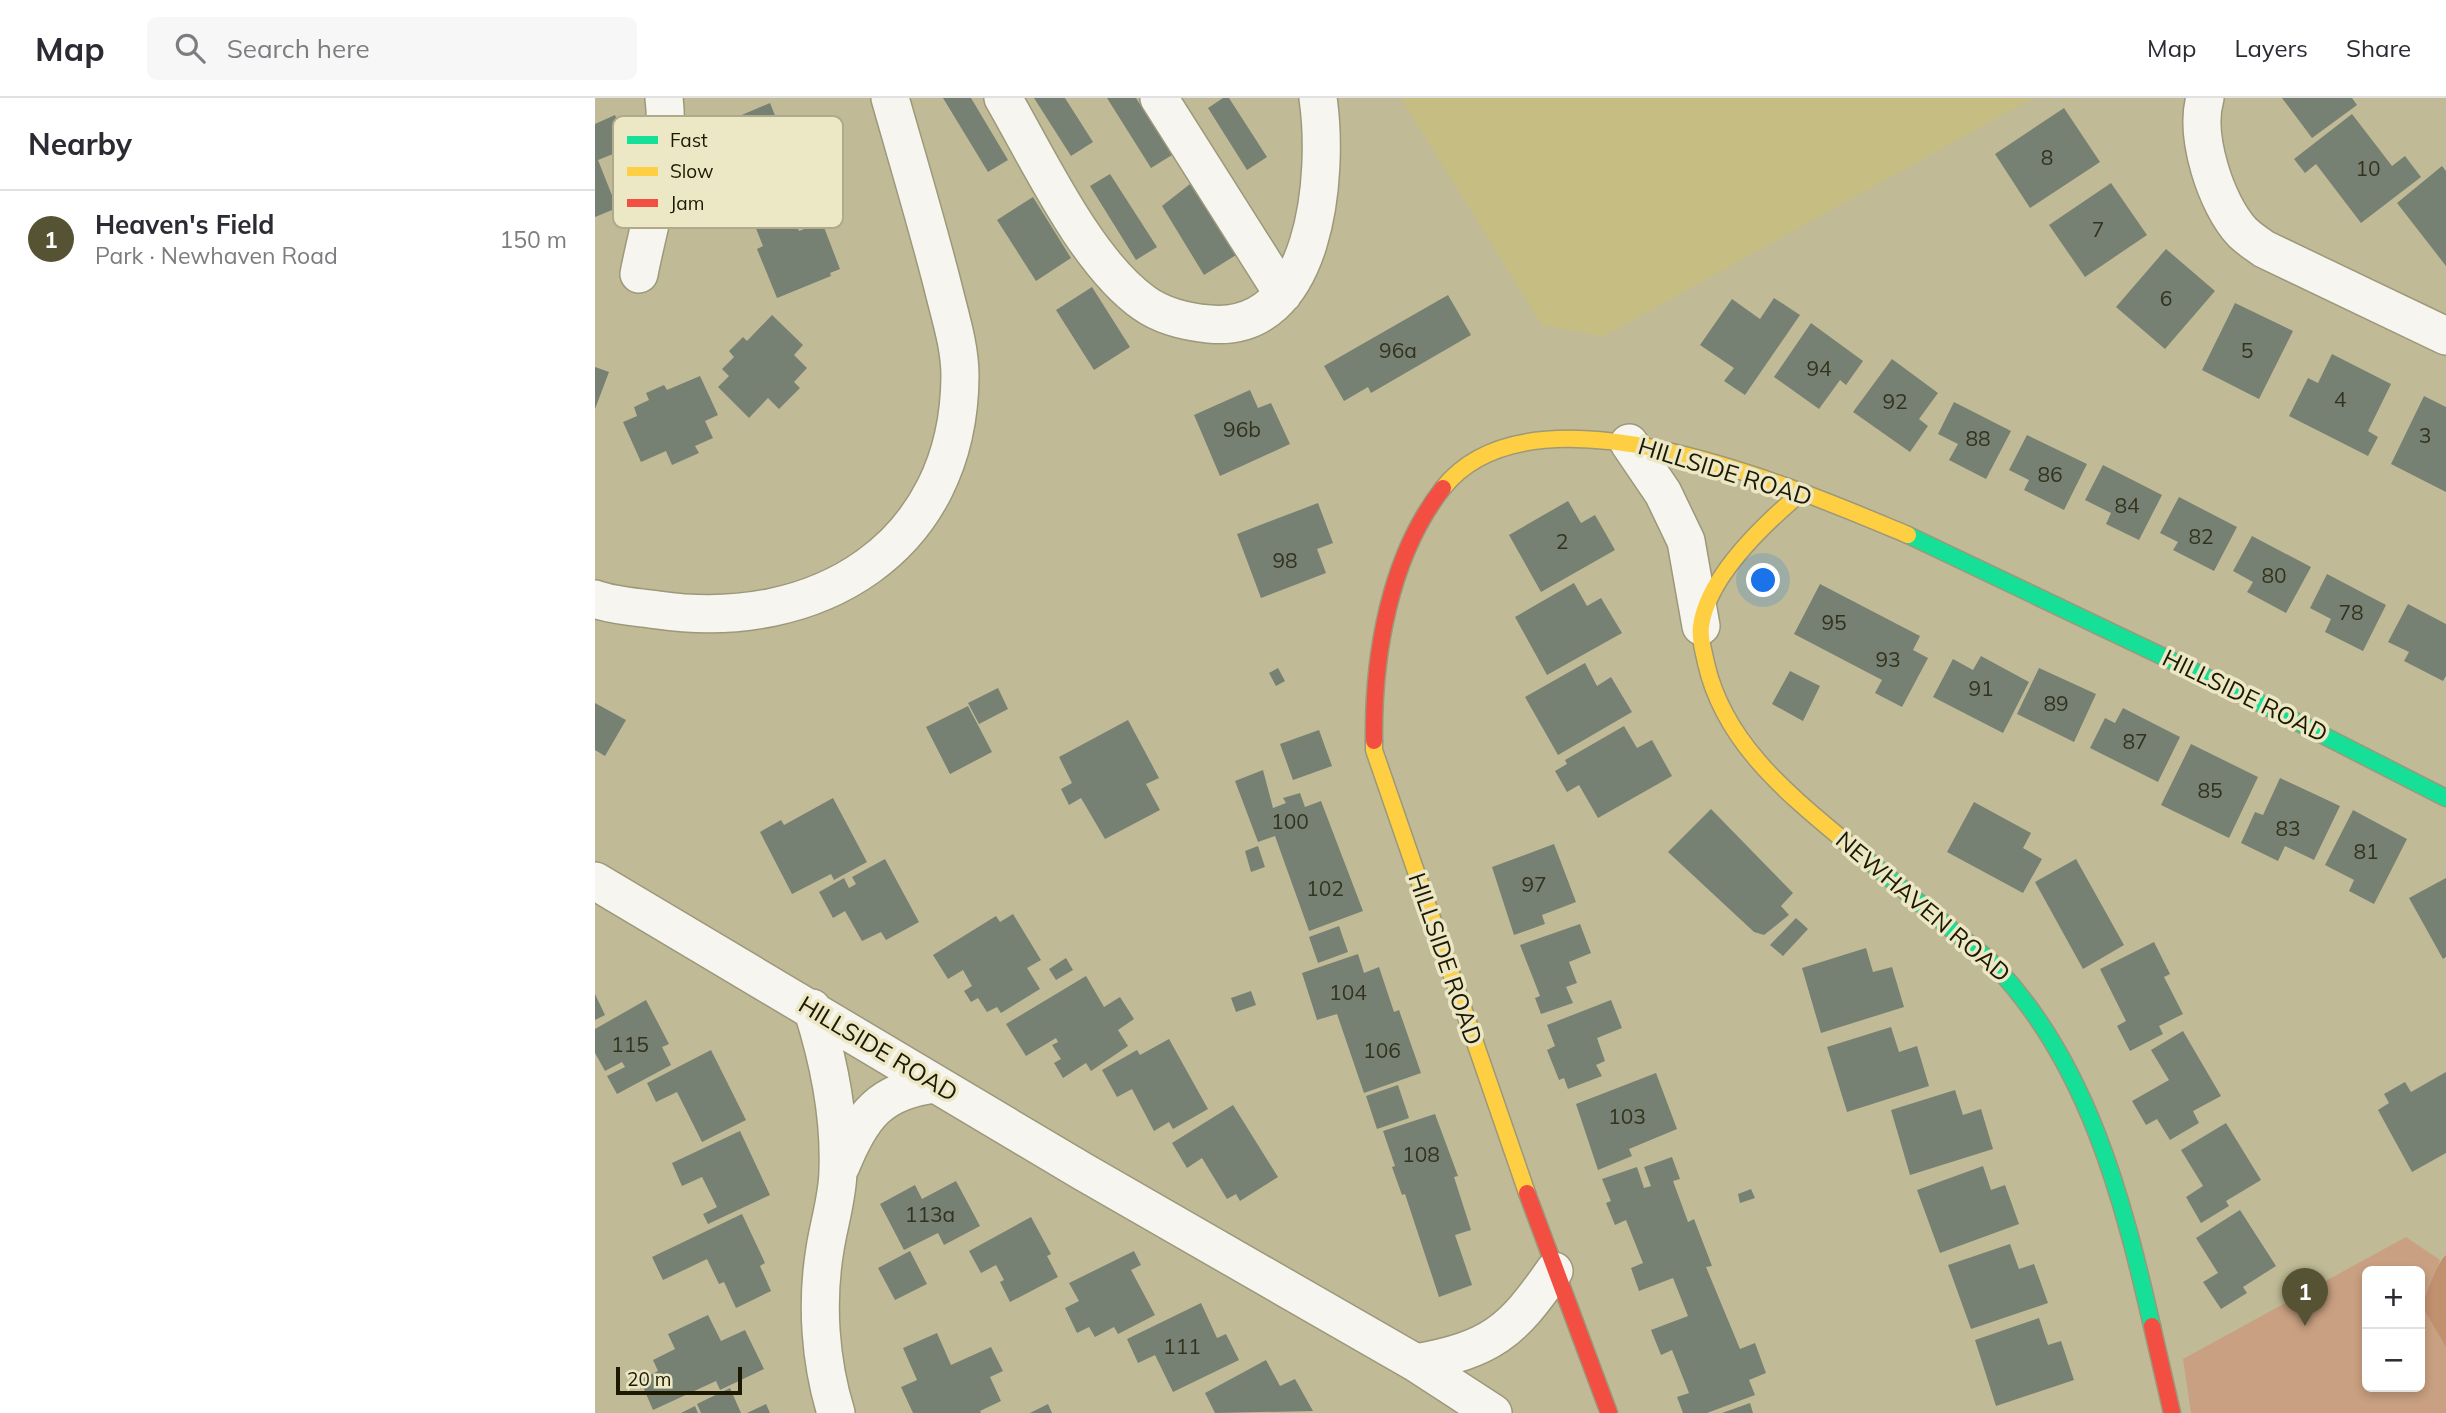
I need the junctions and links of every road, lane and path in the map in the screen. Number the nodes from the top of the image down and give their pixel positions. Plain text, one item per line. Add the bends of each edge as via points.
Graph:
1 (664, 98) edge
2 (890, 98) edge
3 (1003, 98) edge
4 (1160, 98) edge
5 (1318, 98) edge
6 (2205, 98) edge
7 (666, 116) edge
8 (648, 228) edge
9 (639, 274) dead end
10 (1283, 294) junction
11 (2446, 336) edge
12 (1629, 443) junction
13 (1802, 492) junction
14 (595, 599) edge
15 (1701, 626) junction
16 (2446, 797) edge
17 (595, 881) edge
18 (812, 1008) junction
19 (936, 1084) junction
20 (838, 1173) junction
21 (1554, 1271) junction
22 (1416, 1363) junction
23 (836, 1413) edge
24 (1493, 1413) edge
25 (1609, 1413) edge
26 (2172, 1413) edge

1 - 7 street
2 - 14 street via 959,351 956,423 930,497 879,558 832,588 799,602 745,614 685,614
3 - 10 street via 1114,279 1146,305 1187,322 1232,326 1255,317
4 - 10 street
5 - 10 street via 1321,173 1314,224 1300,269
6 - 11 street via 2202,130 2209,167 2242,232 2265,249
8 - 9 street
12 - 13 street, HILLSIDE ROAD via 1682,454
12 - 15 street, NEWHAVEN ROAD via 1663,493 1686,541
12 - 21 street, HILLSIDE ROAD via 1598,439 1506,446 1452,477 1435,498 1405,559 1374,678 1373,727 1379,770
13 - 15 street via 1755,535 1726,574
13 - 16 street, HILLSIDE ROAD via 1948,552
15 - 26 street, NEWHAVEN ROAD via 1706,673 1716,700 1756,759 1790,795 1994,965 2050,1032 2067,1062 2127,1222
17 - 18 street, HILLSIDE ROAD
18 - 19 street, HILLSIDE ROAD
18 - 20 street via 831,1080
19 - 20 street via 899,1091 873,1110
19 - 22 street, HILLSIDE ROAD
20 - 23 street via 824,1253 821,1310 824,1364
21 - 22 street via 1526,1311 1488,1342 1453,1356
21 - 25 street, HILLSIDE ROAD
22 - 24 street, HILLSIDE ROAD

